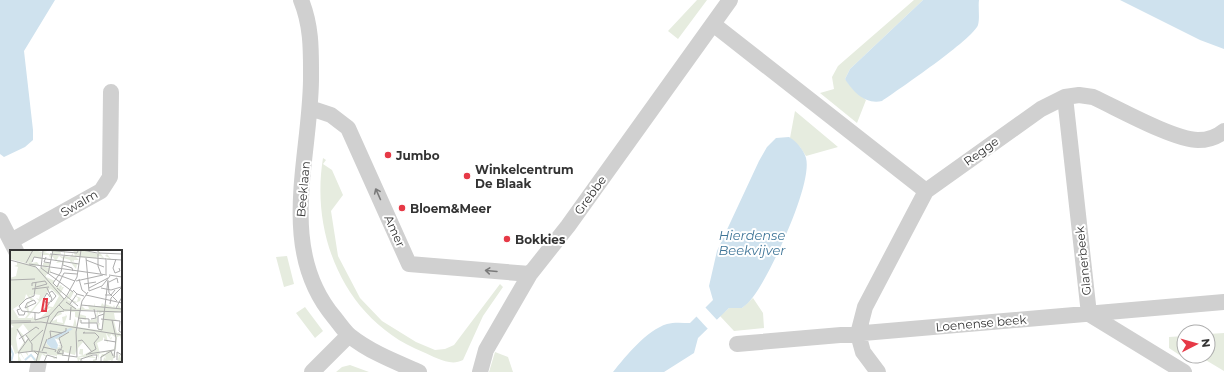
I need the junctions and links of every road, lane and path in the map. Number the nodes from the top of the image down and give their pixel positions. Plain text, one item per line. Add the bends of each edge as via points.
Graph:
1 (301, 0) edge
2 (730, 0) edge
3 (713, 24) junction
4 (111, 92) dead end
5 (1065, 97) junction
6 (310, 108) junction
7 (1224, 131) edge
8 (926, 191) junction
9 (0, 220) edge
10 (14, 246) edge
11 (530, 274) junction
12 (1224, 302) edge
13 (1089, 314) junction
14 (858, 334) junction
15 (349, 335) junction
16 (737, 344) dead end
17 (39, 362) edge
18 (37, 372) edge
19 (312, 372) edge
20 (419, 372) edge
21 (480, 372) edge
22 (878, 372) edge
23 (1184, 372) edge

1 - 6 street, Beeklaan via 311,37
2 - 3 street, Grebbe
3 - 8 street
3 - 11 street, Grebbe via 568,226
4 - 10 street, Swalm via 110,177 101,190
5 - 7 street, Regge via 1093,97 1179,136 1198,140 1217,137
5 - 8 street, Regge via 1041,109
5 - 13 street, Glanerbeek
11 -> 6 street, Amer via 409,264 348,128 331,115
6 - 15 street, Beeklaan via 299,215 302,240 314,287 326,308
8 - 14 street, Regge via 865,307
9 - 10 street, Swalm
11 - 21 street, Grebbe via 486,350
12 - 13 street, Loenense beek
13 - 14 street, Loenense beek
13 - 23 street
14 - 16 street, Loenense beek
14 - 22 street via 863,352
15 - 19 street
15 - 20 street, Beeklaan via 384,357
17 - 18 street

